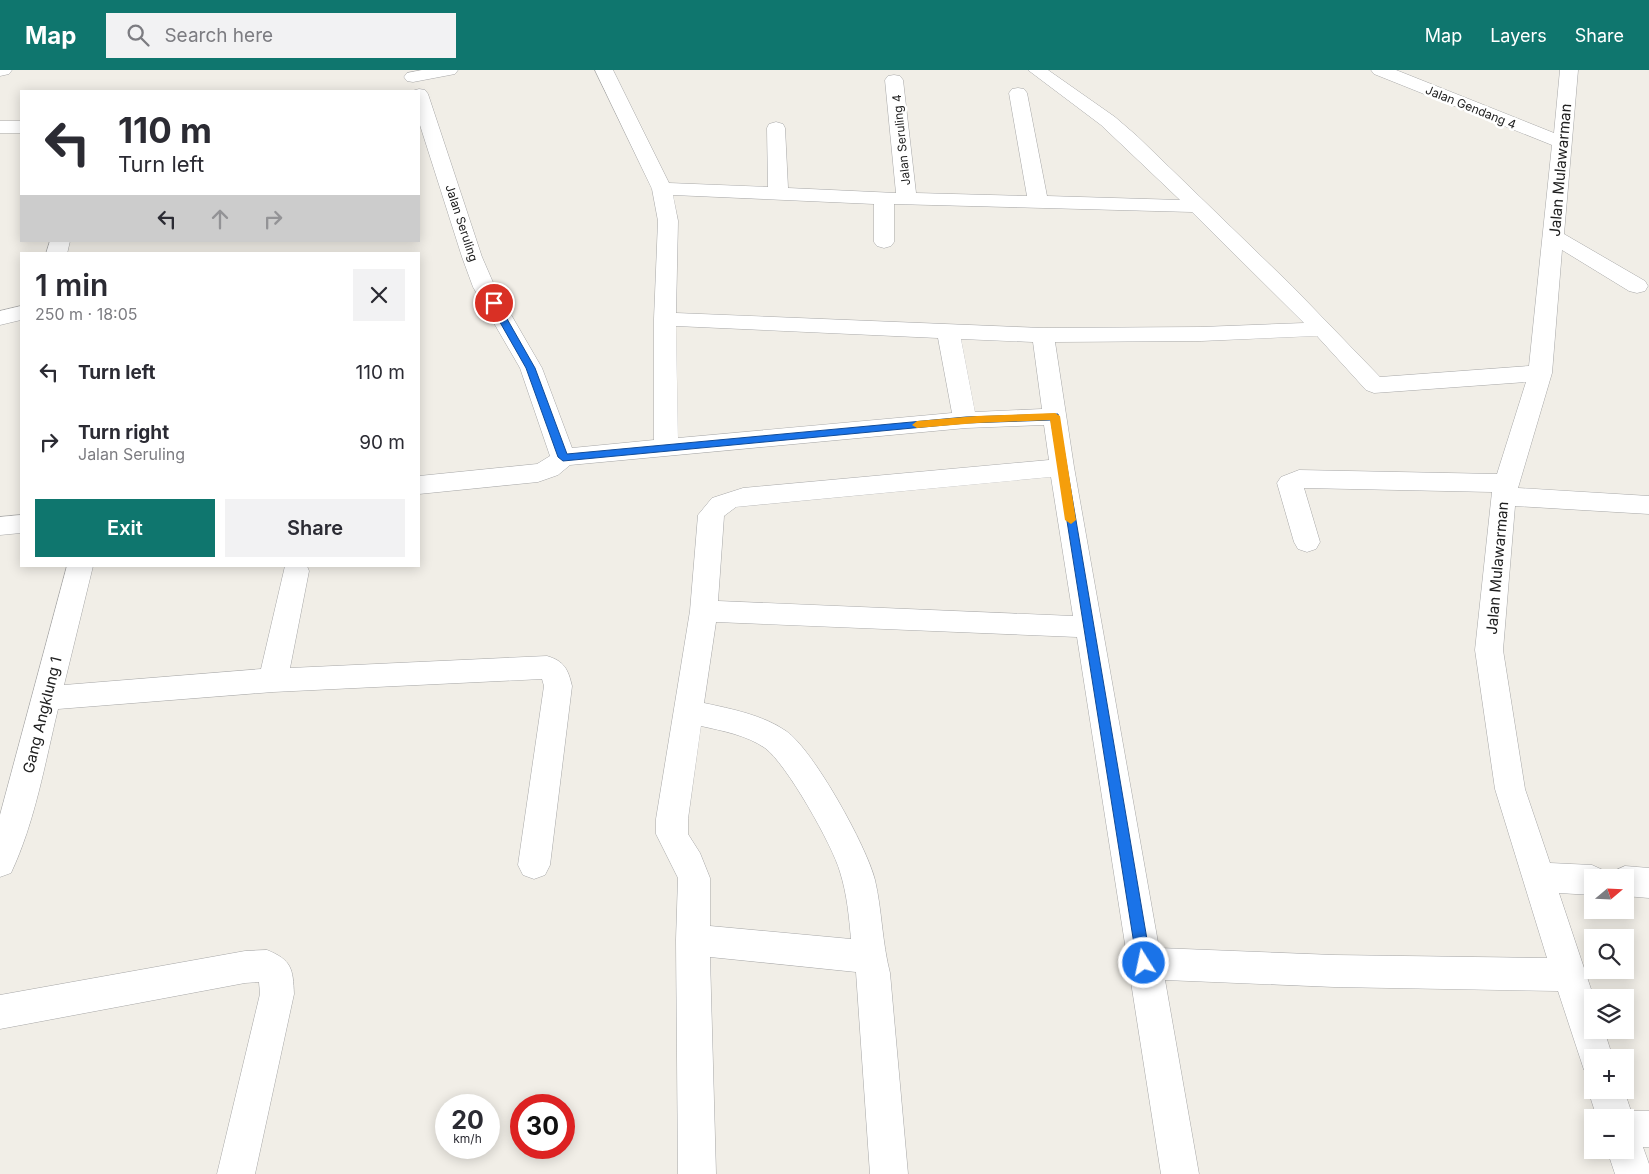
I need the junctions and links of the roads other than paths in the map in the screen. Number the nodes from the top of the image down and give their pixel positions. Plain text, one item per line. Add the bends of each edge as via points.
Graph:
1 (449, 70) edge
2 (604, 70) edge
3 (1037, 70) edge
4 (1380, 70) edge
5 (1569, 70) edge
6 (894, 80) dead end
7 (420, 90) edge
8 (1018, 93) dead end
9 (420, 101) edge
10 (0, 127) edge
11 (20, 127) edge
12 (776, 128) dead end
13 (1563, 144) junction
14 (662, 189) junction
15 (778, 194) junction
16 (884, 198) junction
17 (908, 199) junction
18 (1038, 203) junction
19 (1196, 206) junction
20 (1554, 236) junction
21 (884, 242) dead end
22 (1638, 286) dead end
23 (20, 314) edge
24 (0, 318) edge
25 (665, 319) junction
26 (1321, 329) junction
27 (948, 331) junction
28 (1043, 335) junction
29 (1540, 373) junction
30 (1055, 416) junction
31 (966, 420) junction
32 (666, 449) junction
33 (563, 457) junction
34 (1062, 468) junction
35 (420, 485) edge
36 (1504, 490) junction
37 (1649, 505) edge
38 (20, 524) edge
39 (0, 526) edge
40 (1307, 542) dead end
41 (80, 567) edge
42 (296, 571) dead end
43 (704, 611) junction
44 (1088, 627) junction
45 (273, 680) junction
46 (47, 698) junction
47 (688, 711) junction
48 (0, 863) edge
49 (534, 865) dead end
50 (1539, 877) junction
51 (1584, 880) edge
52 (1634, 882) edge
53 (1649, 883) edge
54 (693, 940) junction
55 (869, 957) junction
56 (1144, 963) junction
57 (1570, 975) junction
58 (0, 1012) edge
59 (1593, 1049) edge
60 (1649, 1129) edge
61 (1634, 1130) edge
62 (1629, 1159) edge
63 (236, 1174) edge
64 (697, 1174) edge
65 (889, 1174) edge
66 (1180, 1174) edge
67 (1634, 1174) edge

1 - 7 street
2 - 14 street
3 - 19 street via 1108,121
4 - 13 street, Jalan Gendang 4
5 - 13 street, Jalan Mulawarman
6 - 17 street, Jalan Seruling 4
8 - 18 street
9 - 33 street, Jalan Seruling via 484,287 531,368
10 - 11 street
12 - 15 street
13 - 20 street, Jalan Mulawarman
14 - 15 street
14 - 25 street via 668,222
15 - 16 street
16 - 17 street
16 - 21 street
17 - 18 street
18 - 19 street
19 - 26 street
20 - 22 street
20 - 29 street, Jalan Mulawarman
23 - 24 street
25 - 27 street
25 - 32 street
26 - 28 street
26 - 29 street via 1374,385
27 - 28 street
27 - 31 street
28 - 30 street
29 - 36 street, Jalan Mulawarman
30 - 31 street
30 - 34 street
31 - 32 street
32 - 33 street
33 - 35 street via 558,465 538,473
34 - 43 street via 725,500 711,515
34 - 44 street
36 - 37 street
36 - 40 street via 1299,479 1290,484
36 - 50 street, Jalan Mulawarman via 1489,650 1510,789
38 - 39 street
41 - 46 street, Gang Angklung 1
42 - 45 street
43 - 44 street
43 - 47 street
44 - 56 street
45 - 46 street
45 - 49 street via 547,667 555,673 558,686
46 - 48 street, Gang Angklung 1
47 - 54 street via 672,834 694,878
47 - 55 street via 756,729 779,742 799,768 838,831 856,869
50 - 51 street
50 - 57 street, Jalan Mulawarman
52 - 53 street
54 - 55 street
54 - 64 street
55 - 65 street via 873,973
56 - 57 street via 1334,971
56 - 66 street
57 - 59 street, Jalan Mulawarman
58 - 63 street via 267,966 276,974 276,994
60 - 61 street
62 - 67 street

